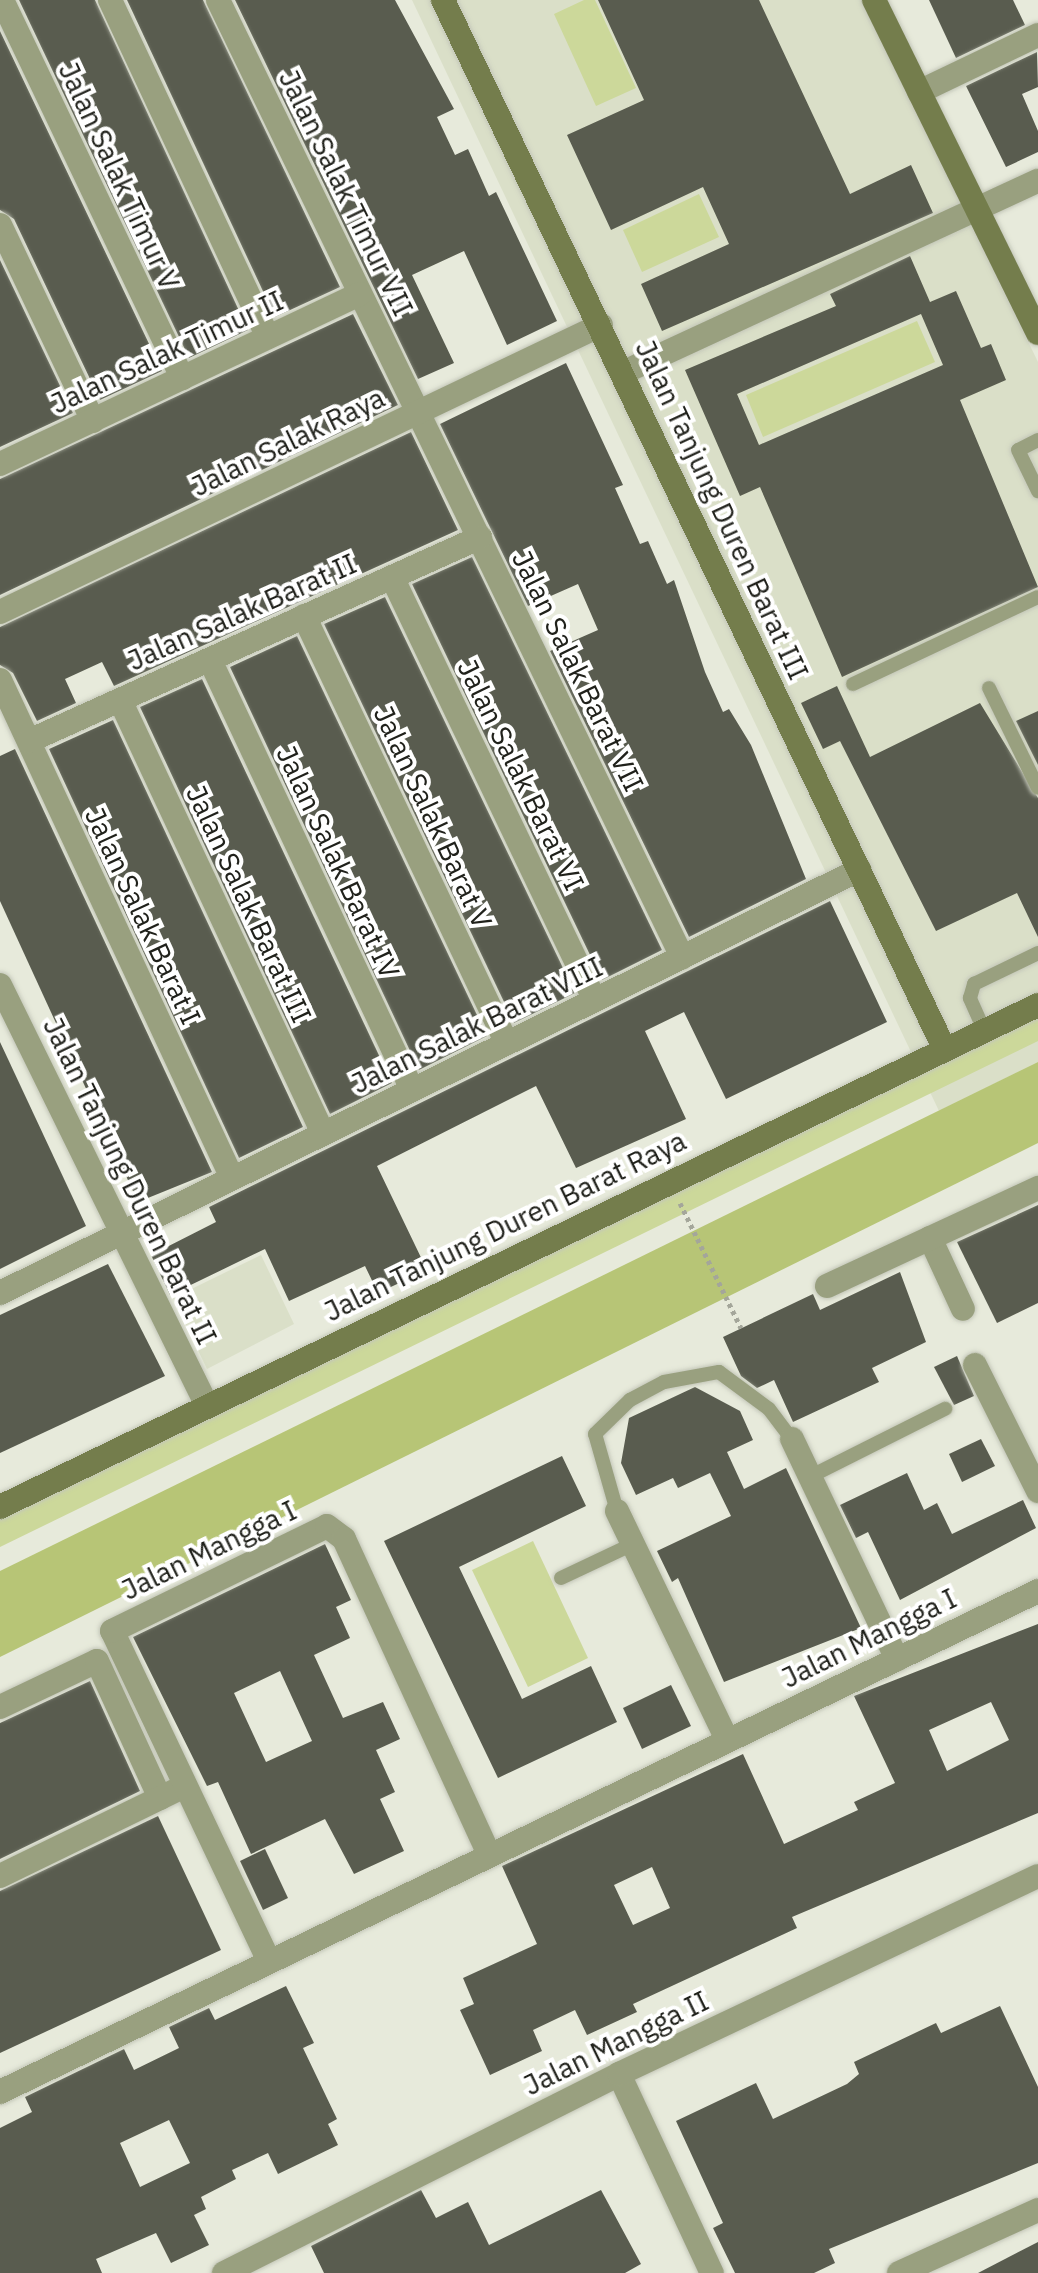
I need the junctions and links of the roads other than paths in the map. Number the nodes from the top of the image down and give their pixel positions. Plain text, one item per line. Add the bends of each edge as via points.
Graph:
1 (2, 0) edge
2 (110, 0) edge
3 (218, 0) edge
4 (443, 0) edge
5 (874, 0) edge
6 (1038, 35) edge
7 (919, 92) junction
8 (1038, 181) edge
9 (978, 211) junction
10 (0, 225) edge
11 (360, 294) junction
12 (601, 325) junction
13 (1038, 333) edge
14 (268, 337) junction
15 (624, 372) junction
16 (182, 378) junction
17 (421, 411) junction
18 (93, 421) junction
19 (1038, 440) edge
20 (0, 462) edge
21 (1038, 491) edge
22 (480, 537) junction
23 (392, 577) junction
24 (1038, 597) edge
25 (0, 612) edge
26 (304, 616) junction
27 (210, 660) junction
28 (0, 680) edge
29 (853, 684) dead end
30 (989, 688) dead end
31 (120, 700) junction
32 (29, 741) junction
33 (1038, 788) edge
34 (859, 870) junction
35 (1038, 953) edge
36 (682, 957) junction
37 (0, 985) edge
38 (595, 1000) junction
39 (1038, 1005) edge
40 (984, 1030) junction
41 (507, 1043) junction
42 (944, 1048) junction
43 (412, 1090) junction
44 (323, 1134) junction
45 (232, 1178) junction
46 (1038, 1188) edge
47 (121, 1233) junction
48 (930, 1238) junction
49 (3, 1284) edge
50 (827, 1286) dead end
51 (963, 1309) dead end
52 (975, 1365) dead end
53 (206, 1404) junction
54 (945, 1409) dead end
55 (792, 1439) joint
56 (813, 1475) junction
57 (1038, 1491) edge
58 (0, 1507) edge
59 (617, 1511) joint
60 (633, 1544) junction
61 (561, 1578) dead end
62 (1038, 1591) edge
63 (897, 1659) junction
64 (0, 1707) edge
65 (727, 1740) junction
66 (183, 1787) junction
67 (160, 1798) junction
68 (489, 1854) junction
69 (0, 1876) edge
70 (1038, 1876) edge
71 (268, 1959) junction
72 (619, 2074) junction
73 (0, 2092) edge
74 (1038, 2210) edge
75 (938, 2266) edge
76 (224, 2273) edge
77 (712, 2273) edge
78 (899, 2273) edge

1 - 16 street, Jalan Salak Timur V
2 - 14 street
3 - 11 street, Jalan Salak Timur VII
4 - 12 street, Jalan Tanjung Duren Barat III
5 - 7 street
6 - 7 street
7 - 9 street
8 - 9 street
9 - 13 street
9 - 15 street
10 - 18 street
11 - 14 street, Jalan Salak Timur II
11 - 17 street, Jalan Salak Timur VII
12 - 15 street, Jalan Tanjung Duren Barat III
12 - 17 street, Jalan Salak Raya
14 - 16 street, Jalan Salak Timur II
15 - 34 street, Jalan Tanjung Duren Barat III
16 - 18 street, Jalan Salak Timur II
17 - 22 street, Jalan Salak Barat VII
17 - 25 street, Jalan Salak Raya
18 - 20 street, Jalan Salak Timur II
19 - 21 lane via 1018,450
22 - 23 street, Jalan Salak Barat II
22 - 36 street, Jalan Salak Barat VII
23 - 26 street, Jalan Salak Barat II
23 - 38 street, Jalan Salak Barat VI
24 - 29 lane
26 - 27 street, Jalan Salak Barat II
26 - 41 street, Jalan Salak Barat V
27 - 31 street, Jalan Salak Barat II
27 - 43 street, Jalan Salak Barat IV
28 - 32 street, Jalan Salak Barat I
30 - 33 lane
31 - 32 street, Jalan Salak Barat II
31 - 44 street, Jalan Salak Barat III
32 - 45 street, Jalan Salak Barat I
34 - 36 street, Jalan Salak Barat VIII
34 - 42 street, Jalan Tanjung Duren Barat III
35 - 40 lane via 974,984 970,998
36 - 38 street, Jalan Salak Barat VIII
37 - 47 street, Jalan Tanjung Duren Barat II
38 - 41 street, Jalan Salak Barat VIII
39 - 40 street, Jalan Tanjung Duren Barat Raya
40 - 42 street, Jalan Tanjung Duren Barat Raya
41 - 43 street, Jalan Salak Barat VIII
42 - 53 street, Jalan Tanjung Duren Barat Raya
43 - 44 street, Jalan Salak Barat VIII
44 - 45 street, Jalan Salak Barat VIII
45 - 47 street, Jalan Salak Barat VIII
46 - 48 street
47 - 49 street, Jalan Salak Barat VIII
47 - 53 street, Jalan Tanjung Duren Barat II
48 - 50 street
48 - 51 street
52 - 57 street
53 - 58 street, Jalan Tanjung Duren Barat Raya
54 - 56 lane
55 - 56 street
55 - 59 lane via 769,1409 719,1372 664,1382 630,1400 595,1434
56 - 63 street
59 - 60 street
60 - 61 lane
60 - 65 street
62 - 63 street, Jalan Mangga I
63 - 65 street, Jalan Mangga I
64 - 67 street via 97,1661
65 - 68 street, Jalan Mangga I
66 - 67 street
66 - 68 street, Jalan Mangga I via 112,1631 327,1526 344,1539
66 - 71 street, Jalan Mangga I
67 - 69 street
68 - 71 street, Jalan Mangga I
70 - 72 street, Jalan Mangga II
71 - 73 street, Jalan Mangga I
72 - 76 street, Jalan Mangga II
72 - 77 street
74 - 75 street
75 - 78 street

